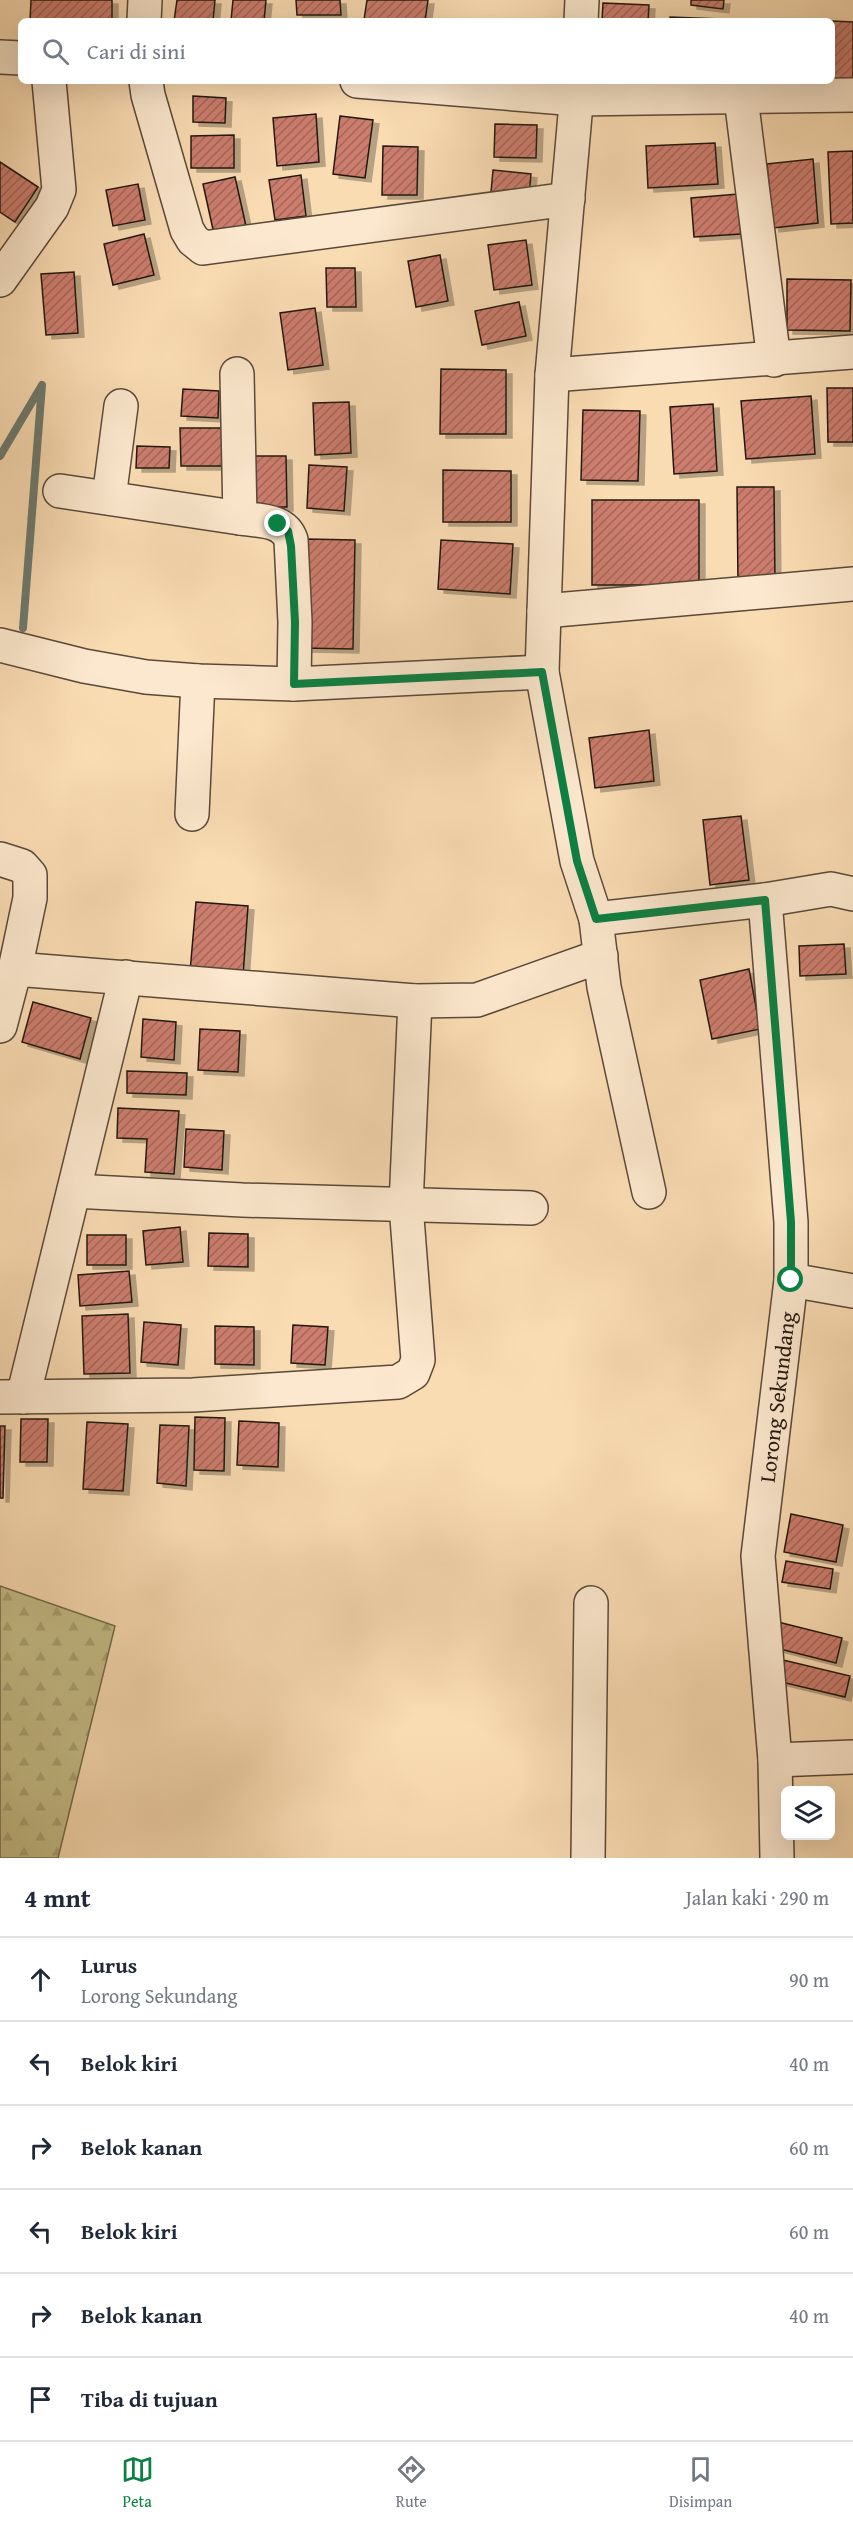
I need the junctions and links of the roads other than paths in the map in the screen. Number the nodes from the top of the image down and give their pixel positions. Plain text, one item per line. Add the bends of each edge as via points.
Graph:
1 (145, 0) edge
2 (582, 0) edge
3 (144, 18) edge
4 (581, 18) edge
5 (0, 57) edge
6 (18, 58) edge
7 (49, 84) edge
8 (146, 84) edge
9 (431, 84) edge
10 (578, 90) edge
11 (853, 95) edge
12 (741, 98) junction
13 (568, 199) junction
14 (0, 280) edge
15 (853, 352) edge
16 (774, 360) junction
17 (237, 374) dead end
18 (552, 375) junction
19 (121, 406) dead end
20 (60, 491) dead end
21 (109, 498) junction
22 (240, 518) junction
23 (853, 585) edge
24 (544, 612) junction
25 (0, 645) edge
26 (542, 672) junction
27 (198, 681) junction
28 (294, 684) junction
29 (192, 814) dead end
30 (0, 859) edge
31 (853, 894) edge
32 (765, 900) junction
33 (596, 919) junction
34 (601, 956) junction
35 (15, 969) junction
36 (126, 977) junction
37 (415, 1001) junction
38 (0, 1026) edge
39 (74, 1191) junction
40 (649, 1192) dead end
41 (406, 1205) junction
42 (531, 1208) dead end
43 (791, 1280) junction
44 (853, 1291) edge
45 (11, 1397) edge
46 (591, 1603) dead end
47 (853, 1757) edge
48 (775, 1760) junction
49 (588, 1858) edge
50 (777, 1858) edge

1 - 3 street
2 - 4 street
5 - 6 street
7 - 14 street via 59,190 52,207
8 - 13 street via 187,230 203,248
9 - 10 street
10 - 12 street
10 - 13 street
11 - 12 street
12 - 16 street
13 - 18 street
15 - 16 street
16 - 18 street
17 - 22 street
18 - 24 street
19 - 21 street
20 - 21 street
21 - 22 street
22 - 28 street via 282,526 291,540
23 - 24 street
24 - 26 street
25 - 27 street via 84,666
26 - 28 street
26 - 33 street via 577,861
27 - 28 street
27 - 29 street
30 - 35 street via 22,866 30,875 30,898
31 - 32 street via 831,889
32 - 33 street
32 - 43 street, Lorong Sekundang via 791,1222
33 - 34 street
34 - 37 street via 477,1000
34 - 40 street via 604,987
35 - 36 street
35 - 38 street
36 - 37 street
36 - 39 street
37 - 41 street
39 - 41 street
39 - 45 street
41 - 42 street
41 - 45 street via 418,1360 413,1373 398,1382 193,1395
43 - 44 street
43 - 48 street, Lorong Sekundang via 758,1556
46 - 49 street
47 - 48 street
48 - 50 street, Lorong Sekundang

